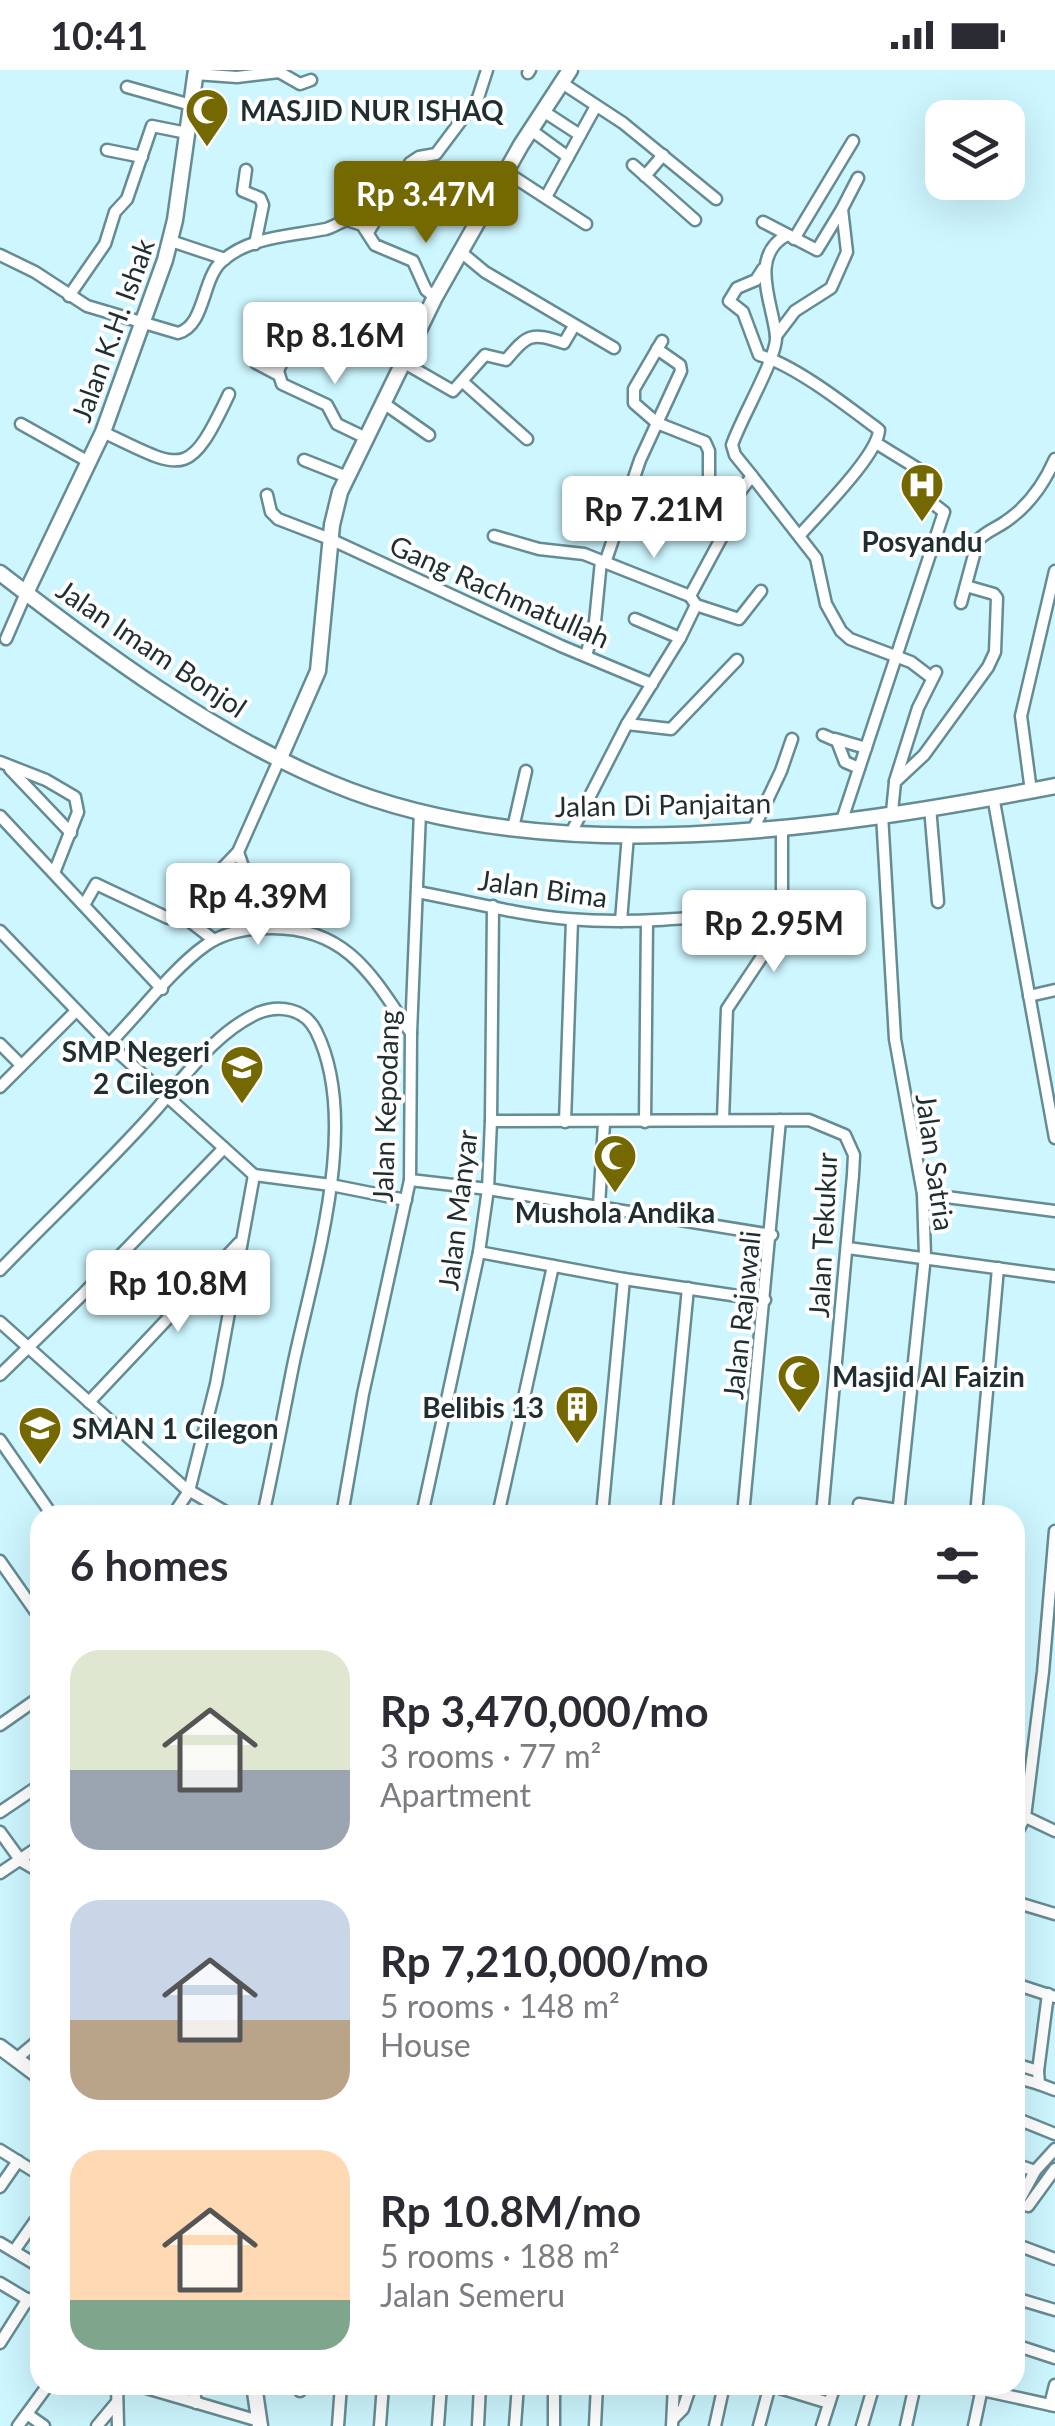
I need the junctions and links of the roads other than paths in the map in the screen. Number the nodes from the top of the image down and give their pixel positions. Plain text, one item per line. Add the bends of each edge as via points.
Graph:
1 (487, 70) edge
2 (195, 72) edge
3 (566, 76) edge
4 (312, 80) dead end
5 (127, 87) dead end
6 (191, 105) junction
7 (596, 106) junction
8 (543, 111) junction
9 (531, 130) junction
10 (188, 133) junction
11 (580, 135) junction
12 (852, 141) dead end
13 (107, 150) dead end
14 (663, 154) junction
15 (142, 157) junction
16 (568, 157) junction
17 (634, 165) dead end
18 (246, 170) dead end
19 (506, 172) junction
20 (645, 176) junction
21 (858, 178) dead end
22 (822, 193) junction
23 (546, 197) junction
24 (716, 199) dead end
25 (842, 207) junction
26 (695, 220) dead end
27 (763, 222) dead end
28 (586, 224) dead end
29 (369, 231) junction
30 (790, 237) junction
31 (171, 241) junction
32 (255, 244) junction
33 (462, 253) junction
34 (0, 255) edge
35 (225, 259) junction
36 (764, 268) junction
37 (69, 296) junction
38 (434, 297) junction
39 (143, 325) junction
40 (574, 326) junction
41 (261, 330) dead end
42 (776, 336) junction
43 (614, 348) dead end
44 (287, 351) dead end
45 (771, 356) junction
46 (401, 361) junction
47 (277, 374) junction
48 (463, 382) junction
49 (228, 394) dead end
50 (382, 402) junction
51 (657, 423) junction
52 (21, 424) dead end
53 (102, 432) junction
54 (430, 435) dead end
55 (364, 437) junction
56 (527, 439) dead end
57 (876, 443) junction
58 (1055, 459) edge
59 (304, 460) dead end
60 (89, 462) junction
61 (752, 476) junction
62 (347, 477) junction
63 (649, 486) dead end
64 (267, 495) dead end
65 (729, 506) junction
66 (617, 526) junction
67 (800, 535) junction
68 (494, 536) dead end
69 (330, 538) junction
70 (603, 562) junction
71 (1055, 571) edge
72 (0, 573) edge
73 (966, 586) junction
74 (761, 591) dead end
75 (26, 593) junction
76 (693, 601) junction
77 (961, 603) dead end
78 (1050, 610) edge
79 (636, 619) dead end
80 (6, 638) dead end
81 (680, 638) junction
82 (586, 656) junction
83 (896, 656) junction
84 (736, 660) dead end
85 (652, 684) junction
86 (627, 724) junction
87 (792, 739) dead end
88 (866, 748) junction
89 (279, 760) junction
90 (3, 763) edge
91 (859, 768) junction
92 (526, 771) dead end
93 (895, 782) junction
94 (1055, 786) edge
95 (1031, 791) junction
96 (993, 796) junction
97 (930, 806) junction
98 (420, 812) junction
99 (887, 813) junction
100 (0, 816) edge
101 (842, 820) junction
102 (513, 828) junction
103 (782, 828) junction
104 (753, 830) junction
105 (71, 832) junction
106 (571, 833) junction
107 (628, 835) junction
108 (238, 852) junction
109 (54, 873) junction
110 (417, 892) junction
111 (938, 902) dead end
112 (84, 905) junction
113 (493, 906) junction
114 (783, 909) junction
115 (179, 913) junction
116 (572, 920) junction
117 (647, 921) junction
118 (621, 922) junction
119 (257, 928) junction
120 (0, 931) edge
121 (214, 940) junction
122 (162, 988) junction
123 (1055, 990) edge
124 (1029, 996) junction
125 (76, 1011) junction
126 (410, 1034) junction
127 (0, 1044) edge
128 (109, 1044) junction
129 (21, 1066) junction
130 (0, 1087) edge
131 (167, 1096) junction
132 (723, 1120) junction
133 (780, 1120) junction
134 (492, 1122) junction
135 (565, 1122) junction
136 (646, 1122) junction
137 (604, 1123) junction
138 (1055, 1138) edge
139 (224, 1148) junction
140 (254, 1175) junction
141 (410, 1180) junction
142 (331, 1185) junction
143 (488, 1189) junction
144 (923, 1194) junction
145 (406, 1200) junction
146 (600, 1206) junction
147 (1055, 1211) edge
148 (772, 1235) junction
149 (239, 1242) junction
150 (848, 1248) junction
151 (479, 1252) junction
152 (925, 1256) junction
153 (553, 1266) junction
154 (998, 1268) junction
155 (0, 1270) edge
156 (1055, 1276) edge
157 (624, 1279) junction
158 (688, 1288) junction
159 (766, 1300) junction
160 (0, 1322) edge
161 (27, 1348) junction
162 (0, 1375) edge
163 (89, 1402) junction
164 (0, 1440) edge
165 (189, 1491) junction
166 (860, 1504) dead end
167 (45, 1505) edge
168 (180, 1505) edge
169 (214, 1505) edge
170 (265, 1505) edge
171 (344, 1505) edge
172 (424, 1505) edge
173 (500, 1505) edge
174 (603, 1505) edge
175 (667, 1505) edge
176 (744, 1505) edge
177 (823, 1505) edge
178 (864, 1505) edge
179 (899, 1505) edge
180 (977, 1505) edge
181 (1055, 1531) edge
182 (0, 1561) edge
183 (30, 1603) edge
184 (1051, 1629) edge
185 (30, 1703) edge
186 (0, 1724) edge
187 (1025, 1785) edge
188 (30, 1792) edge
189 (0, 1812) edge
190 (1025, 1817) edge
191 (1055, 1831) edge
192 (0, 1832) edge
193 (30, 1854) edge
194 (21, 1861) junction
195 (30, 1866) edge
196 (0, 1873) edge
197 (1025, 1905) edge
198 (1055, 1914) edge
199 (1025, 1987) edge
200 (1051, 1996) edge
201 (0, 2047) edge
202 (30, 2048) edge
203 (15, 2060) junction
204 (1025, 2067) edge
205 (30, 2070) edge
206 (1038, 2071) junction
207 (1025, 2080) edge
208 (1040, 2084) junction
209 (1055, 2090) edge
210 (1025, 2122) edge
211 (1055, 2134) edge
212 (0, 2150) edge
213 (1054, 2151) edge
214 (18, 2161) junction
215 (1025, 2168) edge
216 (30, 2169) edge
217 (1054, 2170) edge
218 (1035, 2171) junction
219 (0, 2186) edge
220 (1025, 2191) edge
221 (1025, 2198) edge
222 (30, 2228) edge
223 (0, 2243) edge
224 (1025, 2248) edge
225 (14, 2251) junction
226 (1055, 2259) edge
227 (30, 2261) edge
228 (0, 2283) edge
229 (28, 2299) joint
230 (1025, 2301) edge
231 (1055, 2310) edge
232 (0, 2343) edge
233 (1025, 2348) edge
234 (1055, 2358) edge
235 (1055, 2384) edge
236 (41, 2395) edge
237 (117, 2395) edge
238 (171, 2395) edge
239 (195, 2395) edge
240 (256, 2395) edge
241 (340, 2395) edge
242 (382, 2395) edge
243 (440, 2395) edge
244 (480, 2395) edge
245 (517, 2395) edge
246 (554, 2395) edge
247 (597, 2395) edge
248 (674, 2395) edge
249 (688, 2395) edge
250 (722, 2395) edge
251 (767, 2395) edge
252 (803, 2395) edge
253 (832, 2395) edge
254 (871, 2395) edge
255 (913, 2395) edge
256 (981, 2395) edge
257 (1010, 2395) edge
258 (117, 2402) junction
259 (196, 2402) junction
260 (829, 2403) junction
261 (1053, 2406) edge
262 (27, 2414) junction
263 (673, 2422) edge
264 (260, 2424) edge
265 (18, 2426) edge
266 (44, 2426) edge
267 (97, 2426) edge
268 (118, 2426) edge
269 (338, 2426) edge
270 (380, 2426) edge
271 (438, 2426) edge
272 (478, 2426) edge
273 (515, 2426) edge
274 (554, 2426) edge
275 (595, 2426) edge
276 (715, 2426) edge
277 (758, 2426) edge
278 (822, 2426) edge
279 (862, 2426) edge
280 (906, 2426) edge
281 (974, 2426) edge

1 - 29 street via 478,98 436,154 410,164
2 - 4 street via 279,72 300,84
2 - 6 street, Jalan K.H. Ishak
3 - 7 street
3 - 8 street
5 - 6 street
6 - 10 street, Jalan K.H. Ishak
7 - 11 street
7 - 14 street
8 - 9 street
8 - 11 street
9 - 16 street
9 - 19 street
10 - 15 street via 152,126
10 - 31 street, Jalan K.H. Ishak
11 - 16 street
12 - 22 street
13 - 15 street
14 - 20 street
14 - 24 street
15 - 37 street via 105,244
16 - 23 street
17 - 20 street
18 - 32 street via 243,191 264,206
19 - 23 street
19 - 33 street
20 - 26 street
21 - 25 street
22 - 25 street
22 - 30 street
23 - 28 street
25 - 30 street via 818,250
25 - 42 street via 846,252 831,288 794,311
27 - 30 street
29 - 32 street via 348,220
29 - 38 street via 375,245 414,262
30 - 36 street via 778,242
31 - 35 street
31 - 39 street, Jalan K.H. Ishak
32 - 35 street
33 - 38 street
33 - 40 street
34 - 37 street
35 - 39 street via 189,329
36 - 42 street
36 - 45 street via 729,301 743,312 759,355
37 - 39 street
38 - 46 street
39 - 53 street, Jalan K.H. Ishak
40 - 43 street
40 - 48 street via 564,343 536,335 506,360 485,355
41 - 47 street via 256,364
42 - 45 street
44 - 47 street
45 - 57 street via 876,428
45 - 61 street via 732,445
46 - 48 street via 450,390
46 - 50 street
47 - 55 street via 282,384 327,405 337,424
48 - 56 street
49 - 53 street via 198,453 179,461 162,460
50 - 54 street
50 - 55 street
51 - 51 street via 681,368 659,345 634,397
51 - 65 street via 705,442 709,485
51 - 66 street
52 - 60 street
53 - 60 street, Jalan K.H. Ishak
55 - 62 street
57 - 67 street
57 - 83 street via 928,476 922,495 944,512
58 - 73 street via 1040,489 978,540
59 - 62 street
60 - 75 street, Jalan K.H. Ishak
61 - 65 street
61 - 67 street
62 - 69 street
63 - 66 street via 632,527
64 - 69 street, Gang Rachmatullah via 278,519
65 - 76 street via 724,534
66 - 70 street
67 - 83 street via 816,558 826,604 841,631
68 - 70 street
69 - 82 street, Gang Rachmatullah
69 - 89 street via 318,671
70 - 76 street
70 - 82 street
71 - 78 street
72 - 75 street, Jalan Imam Bonjol
73 - 77 street
73 - 93 street via 997,598 995,652 924,755
74 - 76 street via 738,619
75 - 80 street
75 - 89 street, Jalan Imam Bonjol via 110,656
76 - 81 street
78 - 95 street via 1021,716
79 - 81 street
81 - 85 street
82 - 85 street, Gang Rachmatullah
83 - 88 street
83 - 93 street, Jalan Satria via 934,675
84 - 86 street via 671,729
85 - 86 street
86 - 106 street
87 - 104 street
88 - 91 street
88 - 91 street via 829,737 842,760
89 - 98 street, Jalan Di Panjaitan
89 - 108 street
90 - 105 street
90 - 105 street via 71,792 78,812
91 - 101 street
92 - 102 street
93 - 99 street, Jalan Satria
94 - 95 street, Jalan Di Panjaitan
95 - 96 street, Jalan Di Panjaitan
96 - 97 street, Jalan Di Panjaitan
96 - 124 street
97 - 99 street, Jalan Di Panjaitan
97 - 111 street
98 - 102 street, Jalan Di Panjaitan
98 - 110 street, Jalan Kepodang
99 - 101 street, Jalan Di Panjaitan
99 - 144 street, Jalan Satria via 895,1039
100 - 109 street
101 - 103 street, Jalan Di Panjaitan
102 - 106 street, Jalan Di Panjaitan
103 - 104 street, Jalan Di Panjaitan
103 - 114 street
104 - 107 street, Jalan Di Panjaitan
105 - 109 street
106 - 107 street, Jalan Di Panjaitan
107 - 118 street
108 - 115 street
108 - 119 street
109 - 112 street
110 - 113 street, Jalan Bima
110 - 126 street, Jalan Kepodang
112 - 115 street via 96,884 168,918
112 - 122 street
113 - 116 street, Jalan Bima
113 - 134 street, Jalan Manyar
114 - 117 street, Jalan Bima
114 - 132 street via 777,934 727,1009
115 - 121 street
116 - 118 street, Jalan Bima
116 - 135 street
117 - 118 street, Jalan Bima
117 - 136 street
119 - 121 street
119 - 126 street via 305,932 348,952
120 - 125 street
121 - 122 street
122 - 128 street
123 - 124 street
124 - 138 street
125 - 128 street
125 - 129 street
126 - 141 street, Jalan Kepodang
127 - 129 street
128 - 131 street
129 - 130 street
131 - 139 street
131 - 142 street via 244,1020 278,1008 300,1014 322,1044 333,1083
131 - 155 street
132 - 133 street, Jalan Tekukur
132 - 136 street, Jalan Tekukur
133 - 148 street, Jalan Rajawali
133 - 150 street, Jalan Tekukur via 819,1122 851,1143
134 - 135 street, Jalan Tekukur
134 - 143 street, Jalan Manyar
135 - 137 street, Jalan Tekukur
136 - 137 street, Jalan Tekukur
137 - 146 street
139 - 140 street
139 - 161 street
140 - 142 street
140 - 149 street
141 - 143 street
141 - 145 street, Jalan Kepodang
142 - 145 street
142 - 170 street
143 - 146 street
143 - 151 street, Jalan Manyar
144 - 147 street
144 - 152 street, Jalan Satria
145 - 171 street, Jalan Kepodang
146 - 148 street
148 - 159 street, Jalan Rajawali
149 - 163 street
149 - 165 street via 216,1384
150 - 152 street
150 - 177 street, Jalan Tekukur
151 - 153 street
151 - 172 street, Jalan Manyar
152 - 154 street
152 - 179 street, Jalan Satria
153 - 157 street
153 - 173 street
154 - 156 street
154 - 180 street
157 - 158 street
157 - 174 street
158 - 159 street
158 - 175 street
159 - 176 street, Jalan Rajawali
160 - 161 street
161 - 162 street
161 - 163 street
163 - 165 street
164 - 167 street
165 - 168 street
165 - 169 street
166 - 178 street
181 - 184 street
182 - 183 street
184 - 187 street
185 - 186 street
188 - 189 street
190 - 191 street
192 - 194 street
193 - 194 street
194 - 195 street
194 - 196 street
197 - 198 street
199 - 200 street
200 - 206 street
201 - 203 street
202 - 203 street
203 - 205 street
204 - 206 street
206 - 208 street
207 - 208 street
208 - 209 street
210 - 211 street
212 - 214 street
213 - 218 street
214 - 216 street
214 - 219 street
215 - 218 street
217 - 221 street
218 - 220 street
222 - 225 street
223 - 225 street
224 - 226 street
225 - 227 street
228 - 229 street
229 - 232 street
230 - 231 street
233 - 234 street
235 - 261 street
236 - 262 street
237 - 258 street
238 - 259 street
239 - 259 street
240 - 264 street
241 - 269 street
242 - 270 street
243 - 271 street
244 - 272 street
245 - 273 street
246 - 274 street
247 - 275 street
248 - 263 street
249 - 263 street
250 - 276 street
251 - 277 street
252 - 260 street
253 - 260 street
254 - 279 street
255 - 280 street
256 - 281 street
257 - 261 street
258 - 267 street
258 - 268 street
259 - 264 street
260 - 278 street
262 - 265 street
262 - 266 street

